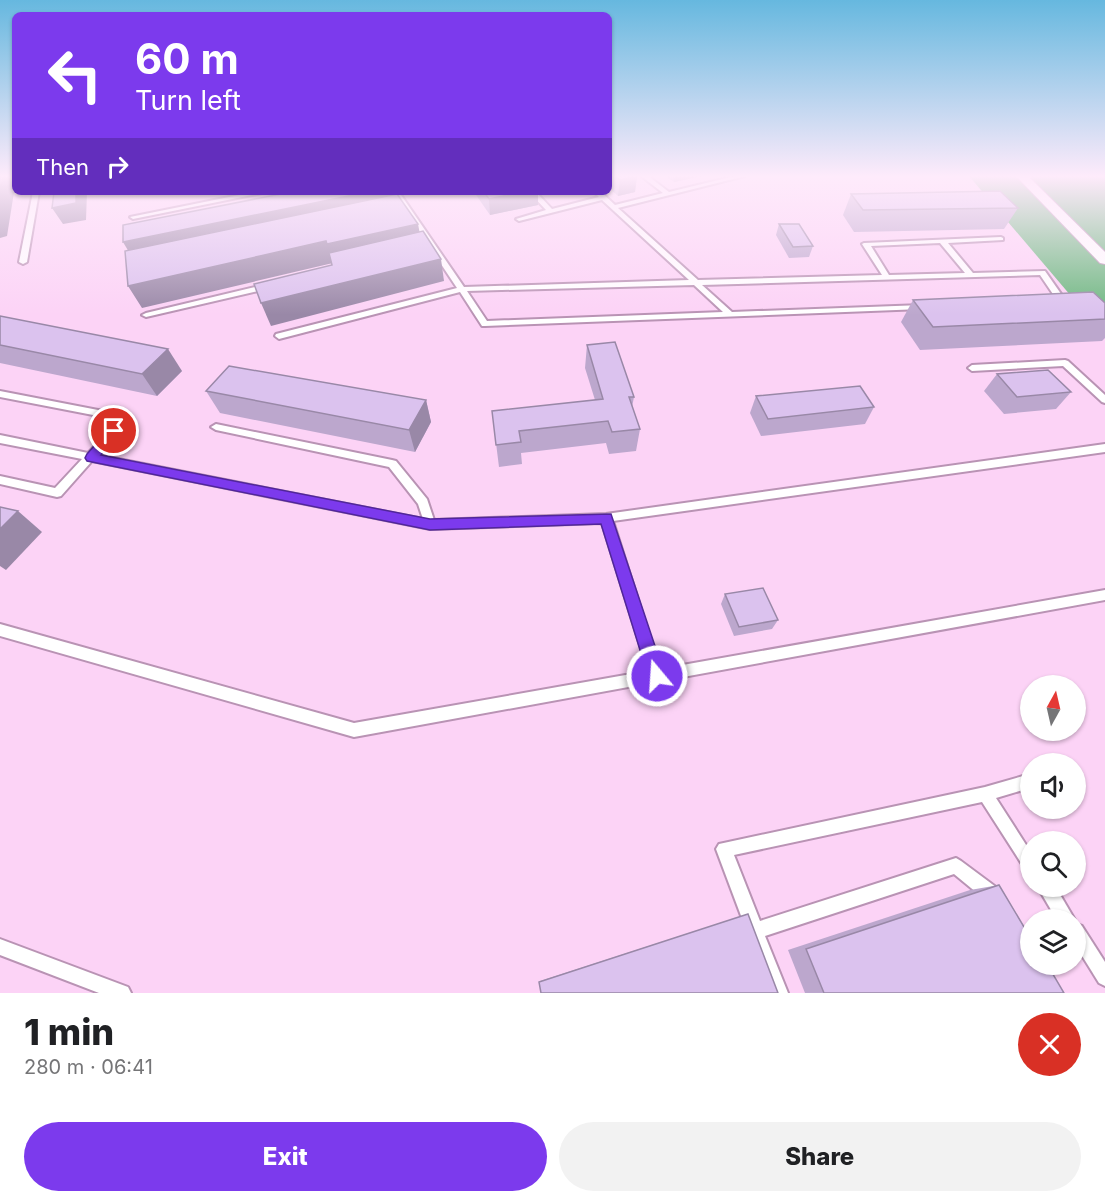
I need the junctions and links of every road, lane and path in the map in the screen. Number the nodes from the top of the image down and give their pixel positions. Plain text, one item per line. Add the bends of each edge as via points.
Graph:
1 (30, 222) edge
2 (416, 222) edge
3 (631, 222) edge
4 (1068, 222) edge
5 (1001, 239) dead end
6 (942, 241) junction
7 (433, 247) junction
8 (422, 250) edge
9 (1105, 260) edge
10 (23, 262) dead end
11 (970, 275) junction
12 (887, 278) junction
13 (696, 283) junction
14 (272, 285) edge
15 (462, 289) junction
16 (1062, 301) junction
17 (1073, 301) edge
18 (1050, 302) edge
19 (932, 307) edge
20 (146, 315) dead end
21 (731, 315) junction
22 (279, 336) dead end
23 (972, 368) dead end
24 (0, 394) edge
25 (1105, 400) edge
26 (216, 427) dead end
27 (0, 439) edge
28 (1105, 448) edge
29 (91, 458) junction
30 (0, 480) edge
31 (606, 518) junction
32 (430, 525) junction
33 (1105, 595) edge
34 (0, 630) edge
35 (657, 676) junction
36 (1020, 784) edge
37 (985, 794) junction
38 (1020, 848) edge
39 (1003, 911) edge
40 (755, 931) junction
41 (0, 947) edge
42 (1086, 948) edge
43 (1105, 977) edge
44 (122, 993) edge
45 (779, 993) edge

1 - 10 lane
2 - 7 lane
3 - 13 lane
4 - 9 street
5 - 6 lane
6 - 11 lane
6 - 12 lane via 866,244
7 - 8 lane
7 - 15 lane
11 - 12 lane
11 - 16 lane via 1042,273
12 - 13 lane
13 - 15 lane
13 - 21 lane
14 - 20 lane
15 - 21 lane via 485,324
15 - 22 lane
16 - 17 lane
16 - 18 lane
19 - 21 lane
23 - 25 lane via 1065,363
24 - 29 lane via 126,418
26 - 32 lane via 392,464 423,502
27 - 29 lane
28 - 31 lane
29 - 30 lane via 57,493
29 - 32 lane
31 - 32 lane
31 - 35 lane
33 - 35 lane
34 - 35 lane via 354,730
36 - 37 lane
37 - 38 lane
37 - 40 lane via 724,849
39 - 40 lane via 992,892 956,866
40 - 45 lane
41 - 44 lane
42 - 43 lane

